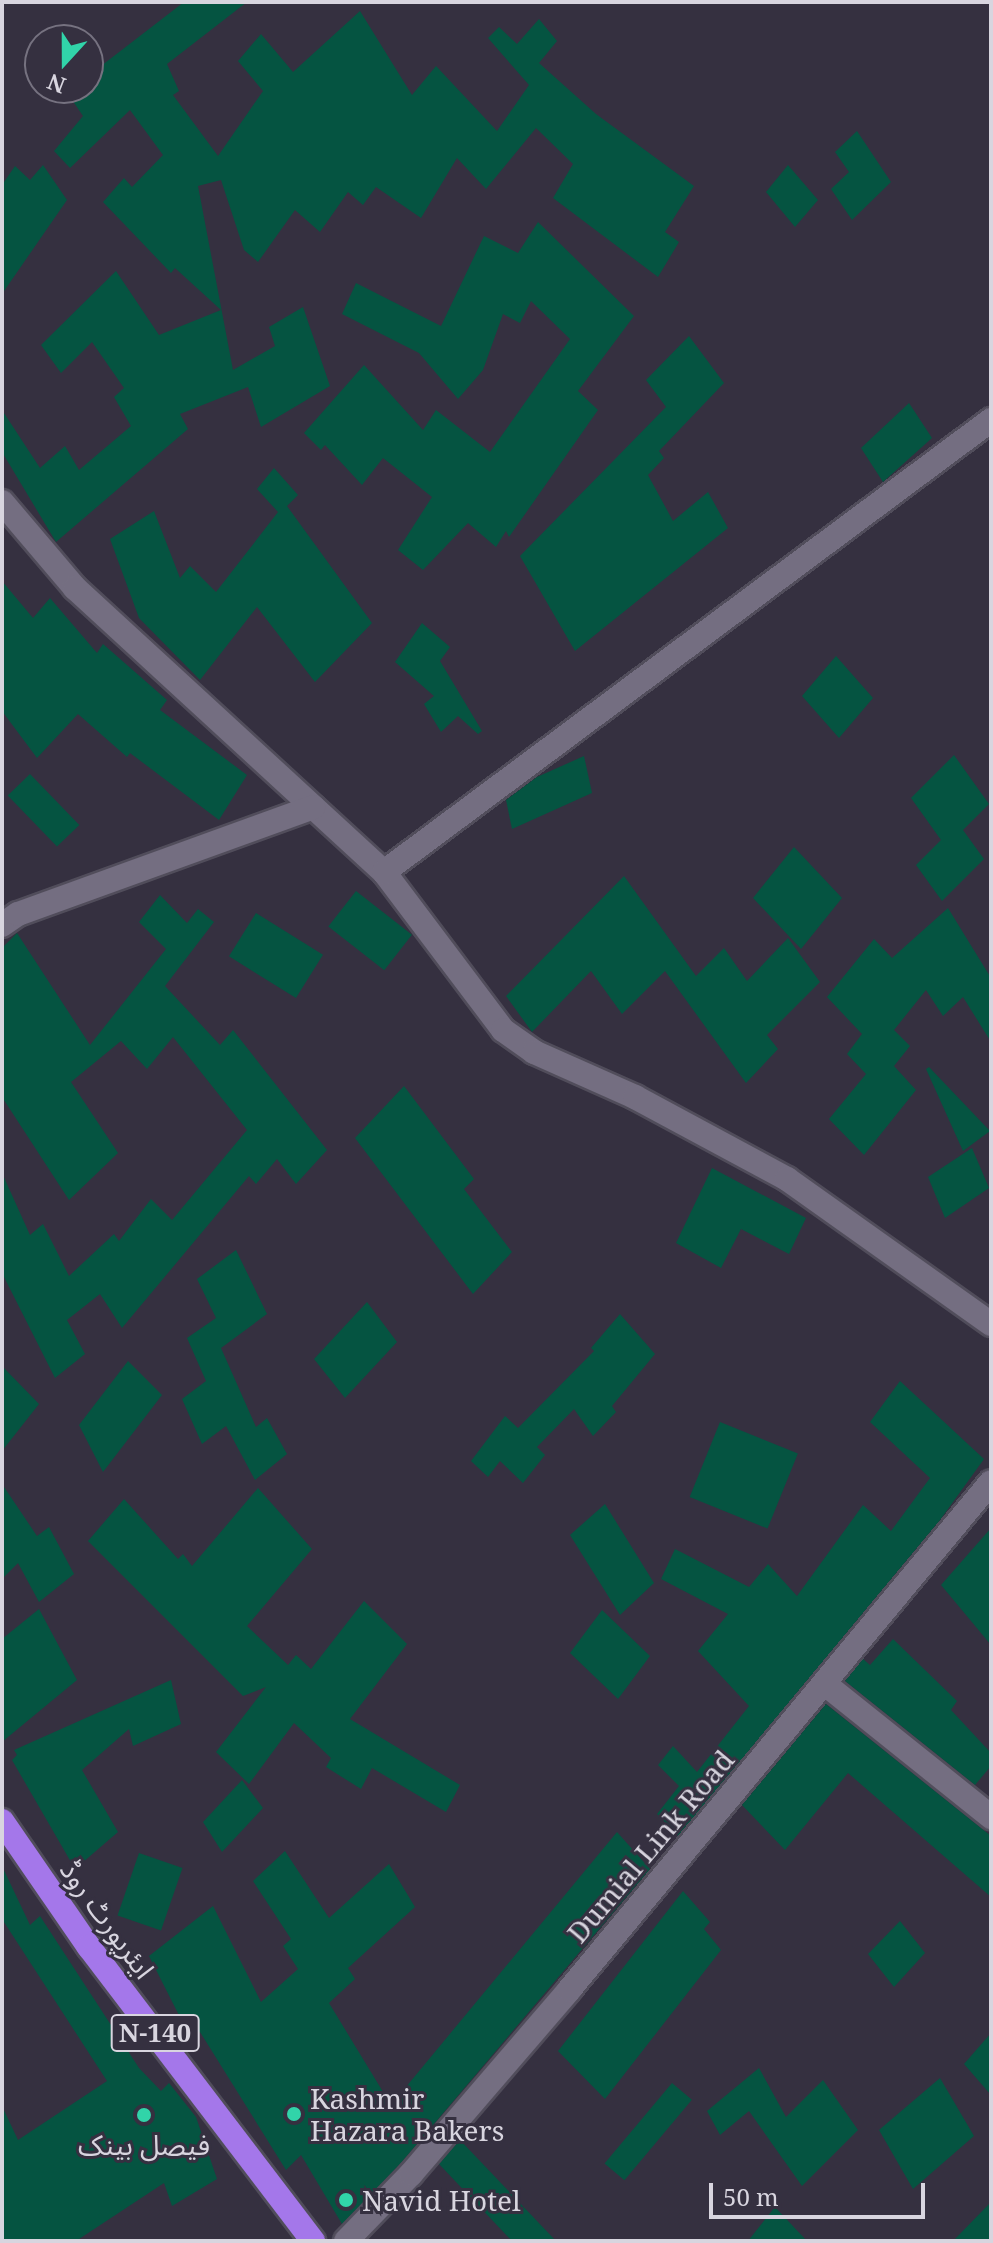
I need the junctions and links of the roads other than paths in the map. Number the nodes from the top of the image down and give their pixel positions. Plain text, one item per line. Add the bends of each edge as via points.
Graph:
1 (991, 420) edge
2 (2, 502) edge
3 (313, 807) junction
4 (384, 872) junction
5 (2, 925) edge
6 (991, 1324) edge
7 (991, 1482) edge
8 (825, 1684) junction
9 (991, 1817) edge
10 (2, 1821) edge
11 (313, 2241) edge
12 (346, 2241) edge

1 - 4 street
2 - 3 street via 75,588
3 - 4 street
3 - 5 street via 18,914
4 - 6 street via 503,1030 534,1052 635,1097 787,1179
7 - 8 street, Dumial Link Road
8 - 9 street
8 - 12 street, Dumial Link Road via 411,2174
10 - 11 highway, ایئرپورٹ روڈ / N-140 via 89,1947

